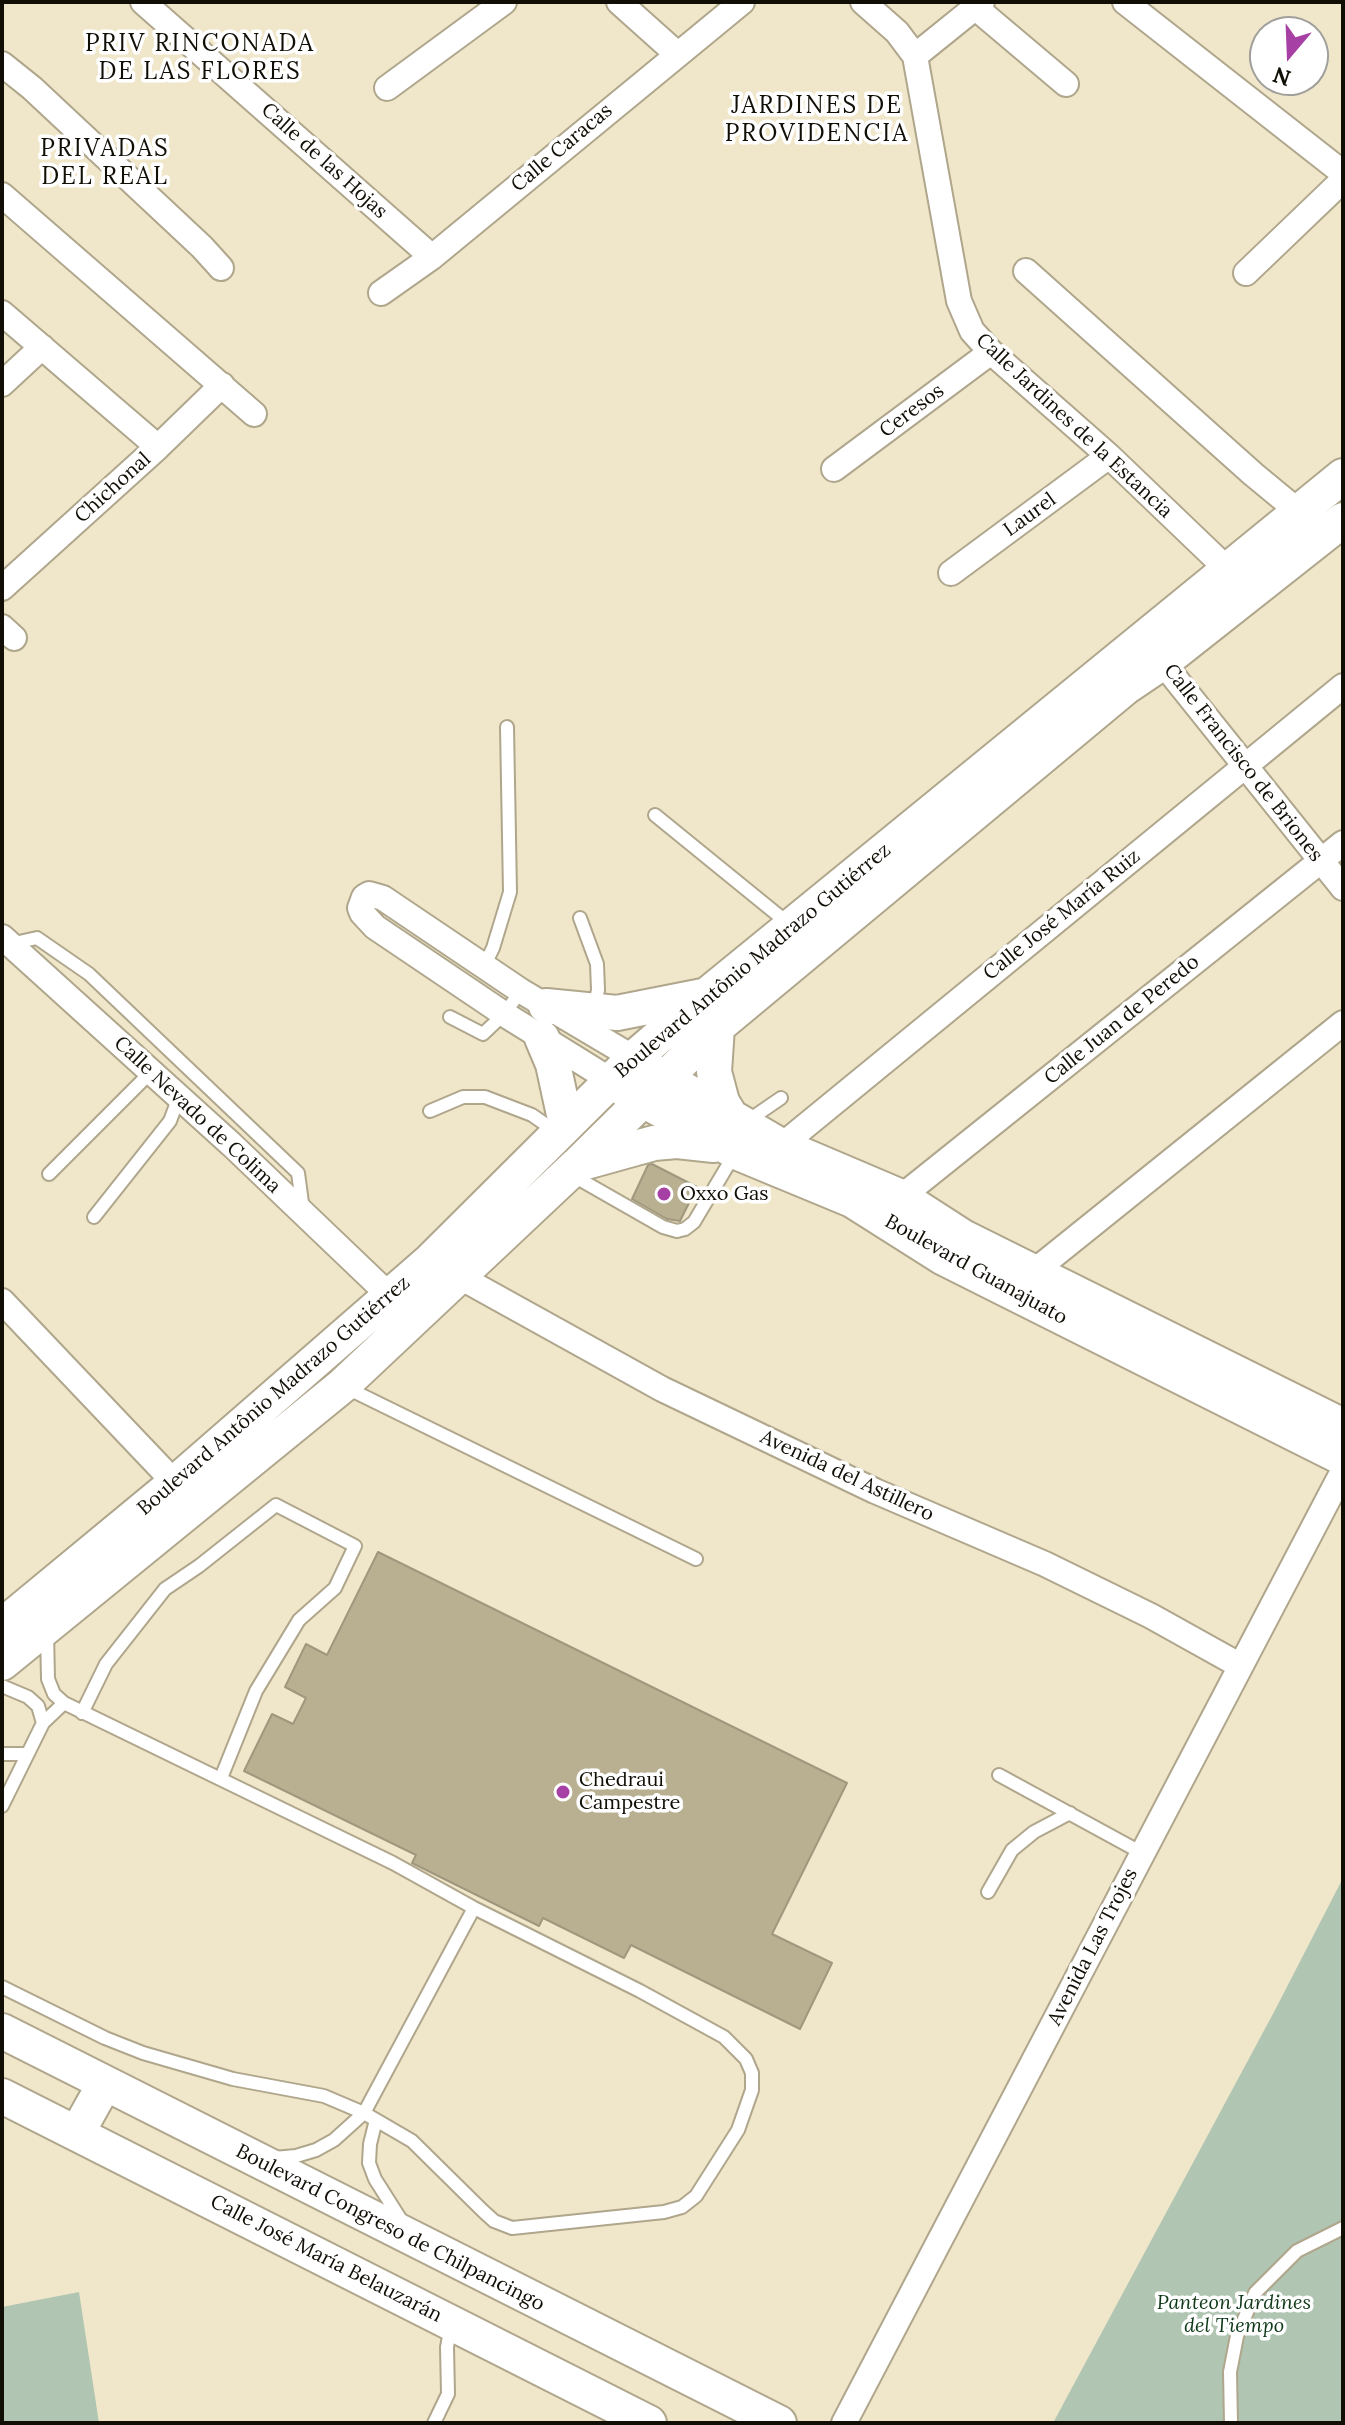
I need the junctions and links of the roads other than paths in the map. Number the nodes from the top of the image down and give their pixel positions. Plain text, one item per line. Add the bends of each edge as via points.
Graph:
1 (143, 2) edge
2 (504, 2) edge
3 (619, 2) edge
4 (742, 2) edge
5 (863, 2) edge
6 (1125, 2) edge
7 (979, 5) edge
8 (676, 53) junction
9 (915, 56) junction
10 (2, 64) edge
11 (1066, 84) dead end
12 (387, 88) dead end
13 (1343, 173) edge
14 (1343, 180) edge
15 (2, 195) edge
16 (432, 257) junction
17 (221, 268) dead end
18 (1026, 271) dead end
19 (1246, 273) dead end
20 (381, 293) dead end
21 (2, 313) edge
22 (42, 347) junction
23 (991, 352) junction
24 (2, 384) edge
25 (222, 385) junction
26 (254, 414) dead end
27 (158, 447) junction
28 (1109, 456) junction
29 (834, 469) dead end
30 (1343, 476) edge
31 (1299, 512) junction
32 (1340, 529) edge
33 (1227, 569) junction
34 (951, 573) dead end
35 (2, 588) edge
36 (1153, 650) junction
37 (1343, 686) edge
38 (507, 727) dead end
39 (1245, 764) junction
40 (655, 815) dead end
41 (1343, 843) edge
42 (1320, 861) junction
43 (1343, 888) edge
44 (580, 918) dead end
45 (791, 926) junction
46 (6, 940) edge
47 (484, 966) junction
48 (707, 995) junction
49 (536, 1012) junction
50 (593, 1012) junction
51 (504, 1014) junction
52 (450, 1017) dead end
53 (1343, 1023) edge
54 (717, 1027) junction
55 (623, 1070) junction
56 (151, 1072) junction
57 (652, 1090) junction
58 (179, 1097) junction
59 (781, 1098) dead end
60 (430, 1111) dead end
61 (562, 1128) junction
62 (733, 1135) junction
63 (781, 1146) junction
64 (573, 1169) junction
65 (49, 1174) dead end
66 (901, 1197) junction
67 (303, 1213) junction
68 (94, 1217) dead end
69 (1032, 1273) junction
70 (460, 1277) junction
71 (390, 1296) junction
72 (2, 1301) edge
73 (342, 1386) junction
74 (1343, 1426) edge
75 (1342, 1475) edge
76 (175, 1483) junction
77 (696, 1559) dead end
78 (48, 1625) junction
79 (5, 1646) edge
80 (1239, 1665) junction
81 (2, 1686) edge
82 (64, 1703) junction
83 (82, 1713) junction
84 (43, 1723) junction
85 (2, 1754) edge
86 (27, 1754) junction
87 (999, 1775) dead end
88 (221, 1778) junction
89 (2, 1806) edge
90 (1070, 1813) junction
91 (1142, 1853) junction
92 (988, 1892) dead end
93 (474, 1908) junction
94 (2, 1987) edge
95 (2, 2031) edge
96 (105, 2083) junction
97 (2, 2096) edge
98 (370, 2117) junction
99 (77, 2133) junction
100 (257, 2159) junction
101 (1343, 2228) edge
102 (414, 2240) junction
103 (452, 2323) junction
104 (434, 2423) edge
105 (649, 2423) edge
106 (779, 2423) edge
107 (844, 2423) edge
108 (1231, 2423) edge

1 - 16 street, Calle de las Hojas
2 - 12 street
3 - 8 street
4 - 8 street, Calle Caracas
5 - 9 street, Calle Jardines de la Estancia
6 - 13 street
7 - 9 street
7 - 11 street
8 - 16 street, Calle Caracas
9 - 23 street, Calle Jardines de la Estancia via 959,301 972,331
10 - 17 street
14 - 19 street
15 - 25 street
16 - 20 street, Calle Caracas
18 - 31 street
21 - 22 street
22 - 24 street
22 - 27 street
23 - 28 street, Calle Jardines de la Estancia
23 - 29 street, Ceresos
25 - 26 street
25 - 27 street, Chichonal
27 - 35 street, Chichonal
28 - 33 street, Calle Jardines de la Estancia
28 - 34 street, Laurel
30 - 31 street, Boulevard Antônio Madrazo Gutiérrez
31 - 33 street, Boulevard Antônio Madrazo Gutiérrez
32 - 36 street, Boulevard Antônio Madrazo Gutiérrez
33 - 36 street, Boulevard Antônio Madrazo Gutiérrez
36 - 39 street, Calle Francisco de Briones
36 - 45 street, Boulevard Antônio Madrazo Gutiérrez
36 - 54 street, Boulevard Antônio Madrazo Gutiérrez via 1126,687
37 - 39 street, Calle José María Ruiz
38 - 47 lane via 510,892
39 - 42 street, Calle Francisco de Briones
39 - 63 street, Calle José María Ruiz
40 - 45 lane
41 - 42 street, Calle Juan de Peredo
42 - 43 street, Calle Francisco de Briones
42 - 66 street, Calle Juan de Peredo
44 - 50 lane via 597,964
45 - 48 street, Boulevard Antônio Madrazo Gutiérrez
46 - 56 street, Calle Nevado de Colima
46 - 67 lane via 37,938 89,974 298,1173
47 - 49 street
47 - 51 street via 383,898 369,894 361,901 362,913 375,927
48 - 50 street via 634,1012
48 - 55 street, Boulevard Antônio Madrazo Gutiérrez
49 - 50 street
49 - 51 street
49 - 51 lane
49 - 55 street
49 - 61 street via 553,1064
51 - 52 lane via 483,1034
53 - 69 street
54 - 57 street, Boulevard Antônio Madrazo Gutiérrez
54 - 62 street via 714,1072
55 - 57 street, Boulevard Guanajuato
55 - 61 street, Boulevard Antônio Madrazo Gutiérrez
56 - 58 street, Calle Nevado de Colima
56 - 65 lane
57 - 62 street, Boulevard Guanajuato
57 - 64 street, Boulevard Antônio Madrazo Gutiérrez
58 - 67 street, Calle Nevado de Colima
58 - 68 lane via 170,1121
59 - 62 lane
60 - 61 lane via 463,1097 485,1097
61 - 71 street, Boulevard Antônio Madrazo Gutiérrez
62 - 63 street, Boulevard Guanajuato
62 - 64 street via 654,1143
62 - 64 lane via 694,1222 677,1231 638,1214
62 - 75 street, Boulevard Guanajuato via 942,1257
63 - 66 street, Boulevard Guanajuato
64 - 70 street, Boulevard Antônio Madrazo Gutiérrez
66 - 69 street, Boulevard Guanajuato
67 - 71 street, Calle Nevado de Colima
69 - 74 street, Boulevard Guanajuato
70 - 73 street, Boulevard Antônio Madrazo Gutiérrez
70 - 80 street, Avenida del Astillero via 662,1389 875,1491 1045,1564
71 - 76 street, Boulevard Antônio Madrazo Gutiérrez
72 - 76 street
73 - 77 lane
73 - 78 street, Boulevard Antônio Madrazo Gutiérrez
75 - 80 street, Avenida Las Trojes
76 - 79 street, Boulevard Antônio Madrazo Gutiérrez
78 - 79 street, Boulevard Antônio Madrazo Gutiérrez
78 - 82 lane via 48,1679
80 - 91 street, Avenida Las Trojes
81 - 84 lane via 38,1706
82 - 83 lane
82 - 84 lane
83 - 88 lane
83 - 88 lane via 106,1664 165,1589 276,1505 355,1546 335,1588 299,1620 256,1691
84 - 86 lane
85 - 86 lane
86 - 89 lane
87 - 90 lane
88 - 93 lane
90 - 91 lane
90 - 92 lane via 1012,1850
91 - 107 street, Avenida Las Trojes
93 - 98 lane
93 - 98 lane via 724,2037 752,2073 752,2090 738,2130 696,2196 682,2207 512,2228 494,2221 412,2141
94 - 98 lane via 143,2053 233,2079 324,2096
95 - 96 street, Boulevard Congreso de Chilpancingo
96 - 99 street
96 - 100 street, Boulevard Congreso de Chilpancingo
97 - 99 street, Calle José María Belauzarán
98 - 100 lane via 316,2150
98 - 102 lane via 369,2163
99 - 103 street, Calle José María Belauzarán
100 - 102 street, Boulevard Congreso de Chilpancingo
101 - 108 lane via 1297,2251 1255,2293 1237,2336 1230,2372
102 - 106 street, Boulevard Congreso de Chilpancingo
103 - 104 lane via 448,2394
103 - 105 street, Calle José María Belauzarán

